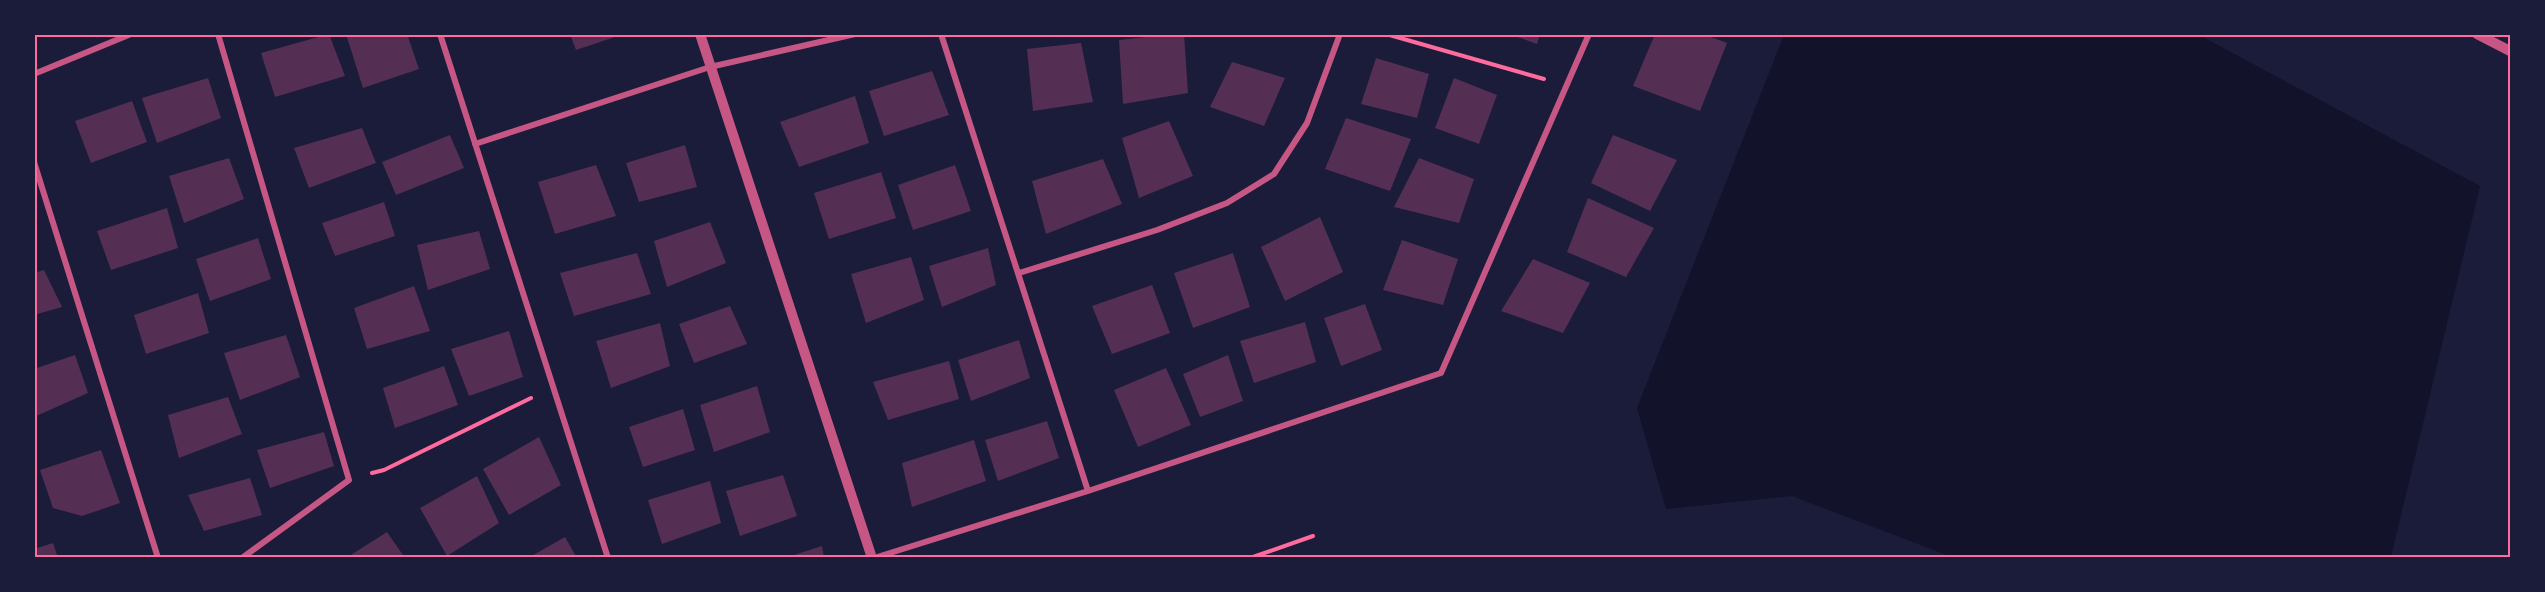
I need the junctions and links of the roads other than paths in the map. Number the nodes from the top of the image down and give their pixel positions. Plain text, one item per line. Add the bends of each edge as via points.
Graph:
1 (131, 34) edge
2 (218, 34) edge
3 (440, 34) edge
4 (700, 34) edge
5 (855, 34) edge
6 (941, 34) edge
7 (1340, 34) edge
8 (1589, 34) edge
9 (2477, 34) edge
10 (2511, 51) edge
11 (710, 67) junction
12 (34, 74) edge
13 (475, 144) junction
14 (34, 162) edge
15 (1019, 273) junction
16 (1088, 491) junction
17 (158, 558) edge
18 (242, 558) edge
19 (608, 558) edge
20 (873, 558) edge

1 - 12 street
2 - 18 street via 349,480
3 - 13 street
4 - 11 street
5 - 11 street
6 - 15 street
7 - 15 street via 1307,123 1274,174 1227,203 1157,230
8 - 16 street via 1441,373
9 - 10 street
11 - 13 street
11 - 20 street
13 - 19 street
14 - 17 street
15 - 16 street
16 - 20 street

